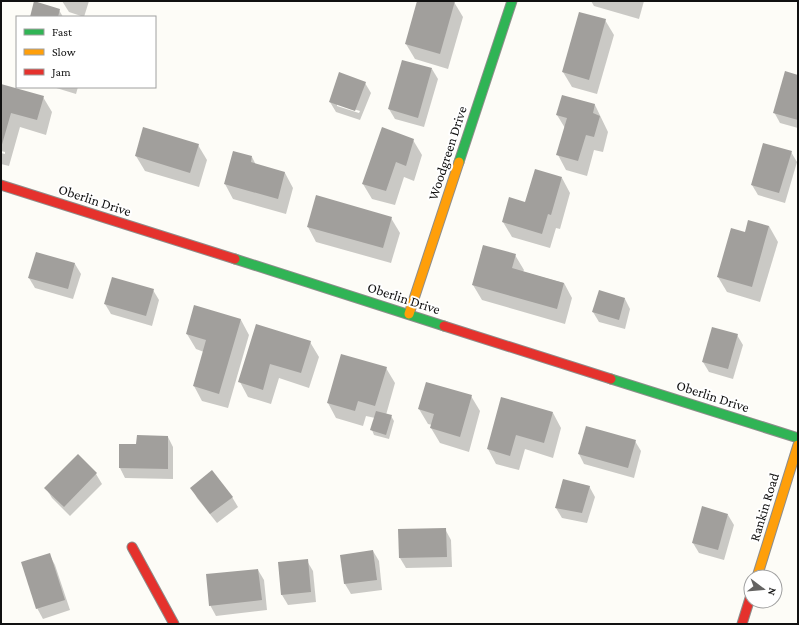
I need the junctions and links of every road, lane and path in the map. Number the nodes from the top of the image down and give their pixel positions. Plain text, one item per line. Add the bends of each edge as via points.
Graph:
1 (512, 1) edge
2 (1, 185) edge
3 (409, 314) junction
4 (798, 438) edge
5 (798, 445) edge
6 (132, 547) dead end
7 (759, 569) edge
8 (747, 609) edge
9 (174, 624) edge
10 (742, 624) edge

1 - 3 street, Woodgreen Drive
2 - 3 street, Oberlin Drive
3 - 4 street, Oberlin Drive
5 - 7 street, Rankin Road
6 - 9 street
8 - 10 street

